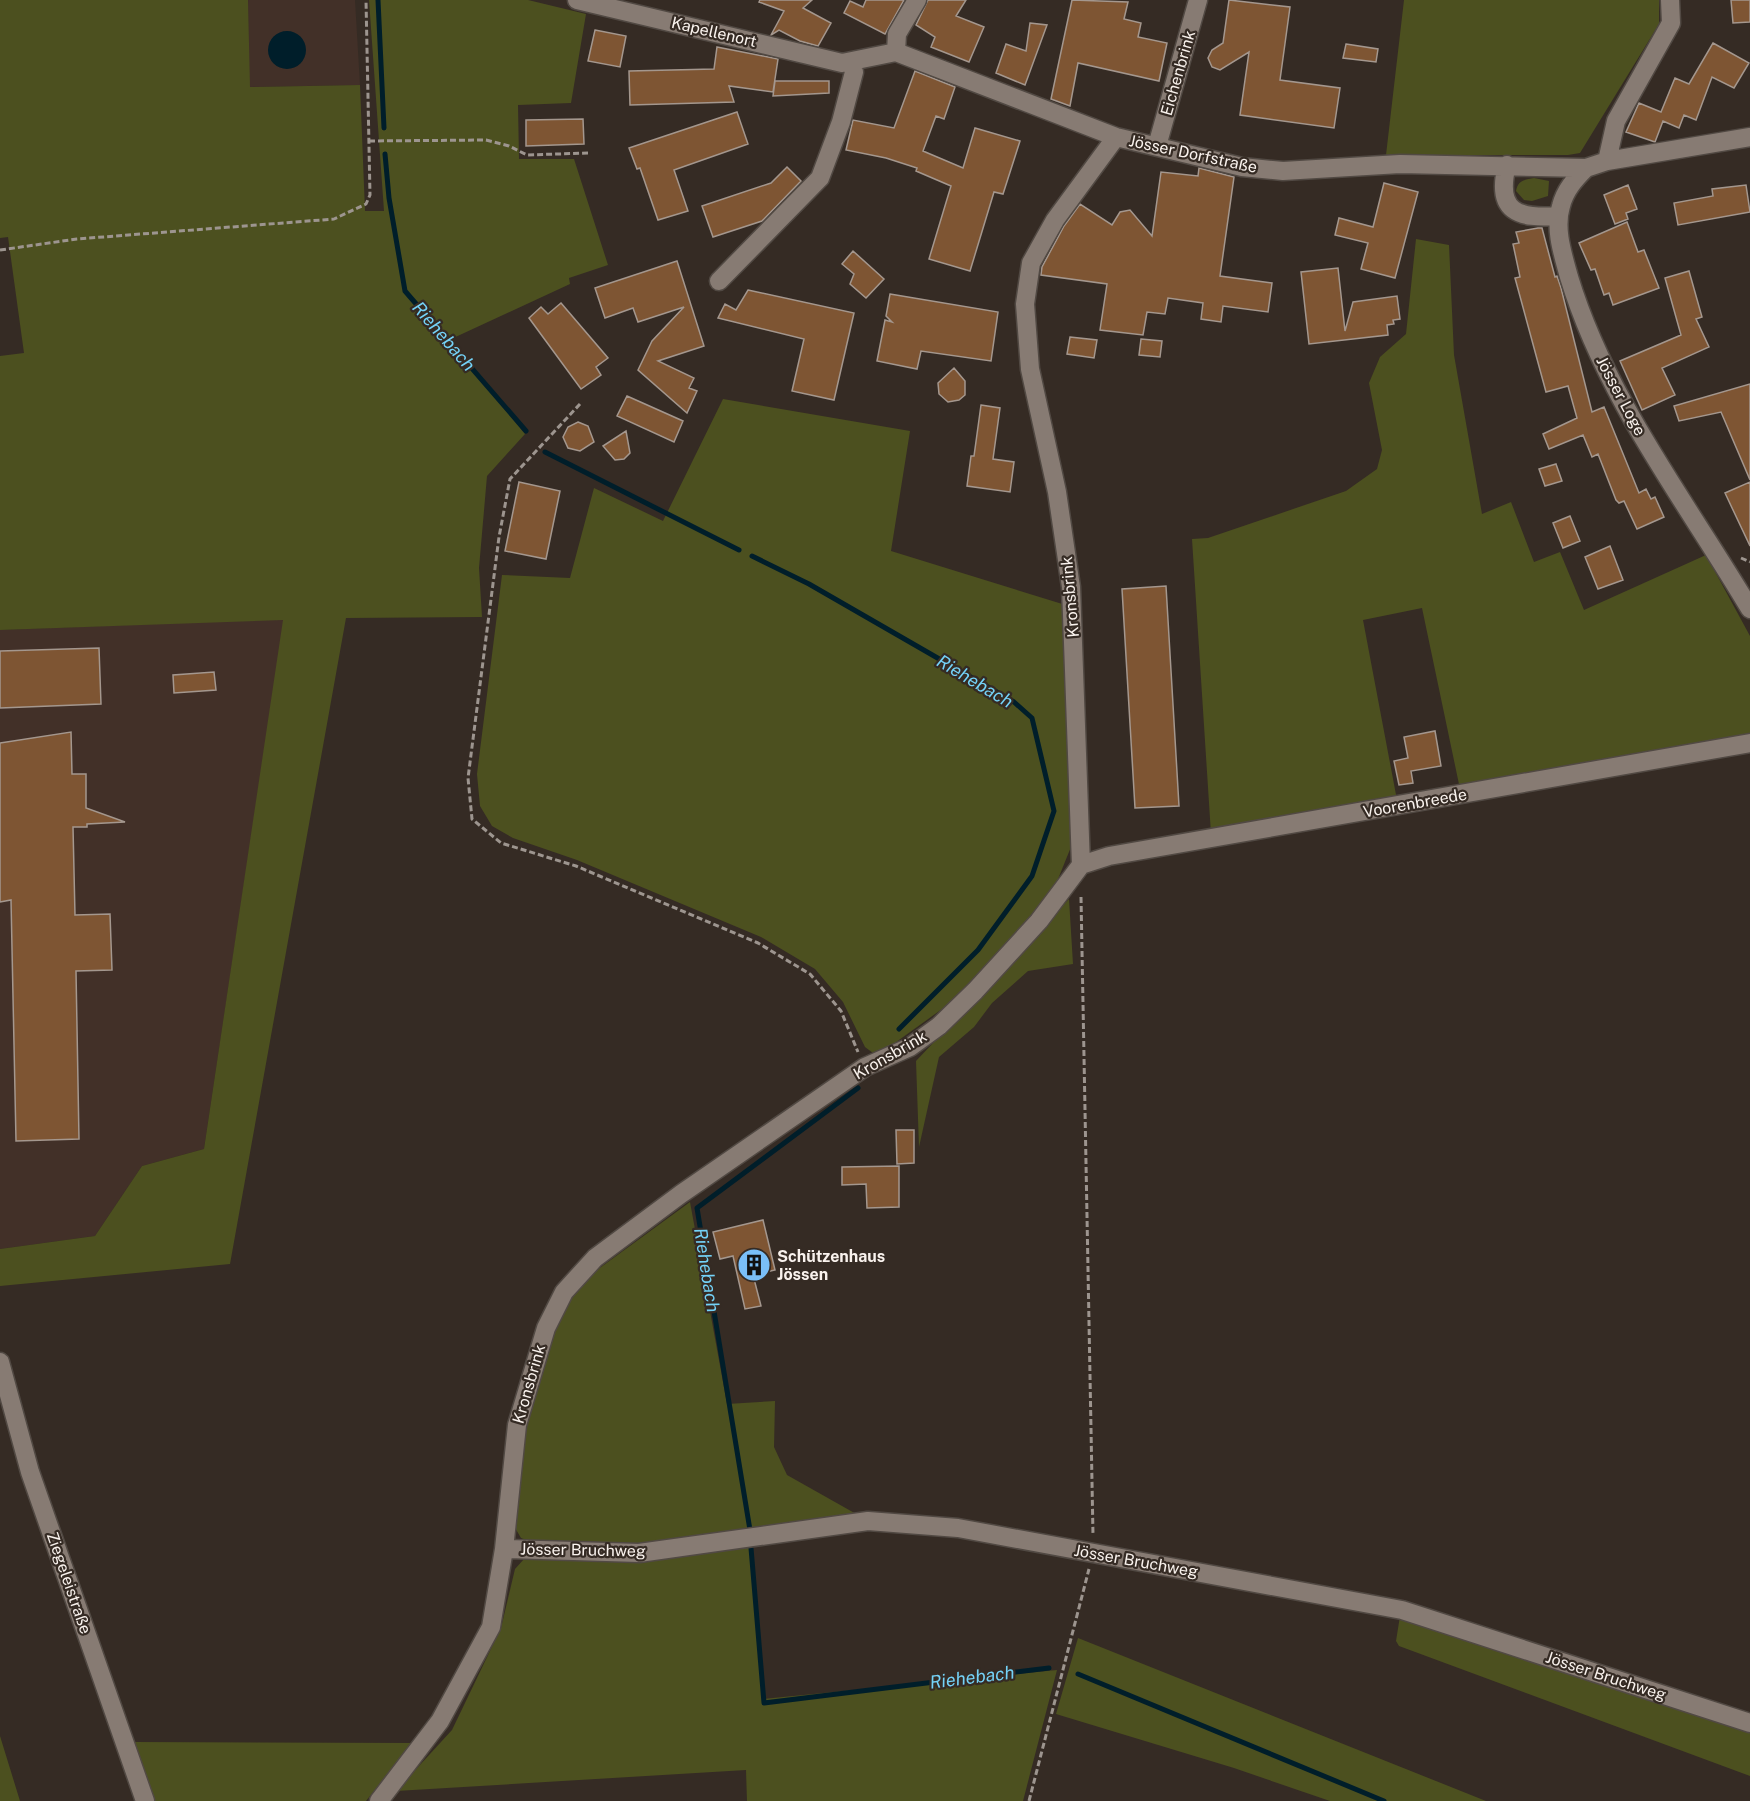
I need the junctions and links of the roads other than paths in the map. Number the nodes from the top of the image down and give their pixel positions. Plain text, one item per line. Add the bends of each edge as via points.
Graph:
1 (577, 0) edge
2 (917, 0) edge
3 (1198, 0) edge
4 (1670, 0) edge
5 (896, 52) junction
6 (851, 62) junction
7 (1116, 137) junction
8 (1750, 137) edge
9 (1157, 146) junction
10 (1607, 161) junction
11 (1507, 165) junction
12 (1586, 168) junction
13 (1560, 216) junction
14 (719, 281) dead end
15 (1750, 609) edge
16 (1750, 743) edge
17 (1081, 865) junction
18 (0, 1362) edge
19 (504, 1549) junction
20 (1750, 1723) edge
21 (145, 1801) edge
22 (379, 1801) edge

1 - 6 street, Kapellenort
2 - 5 street via 897,34
3 - 9 street, Eichenbrink
4 - 10 street via 1671,23 1616,120
5 - 6 street, Kapellenort
5 - 7 street, Jösser Dorfstraße
6 - 14 street via 854,72 841,122 820,178
7 - 9 street, Jösser Dorfstraße
7 - 17 street, Kronsbrink via 1055,220 1031,263 1025,304 1030,369 1057,492 1071,587
8 - 10 street, Jösser Dorfstraße
9 - 11 street, Jösser Dorfstraße via 1242,167 1283,171 1400,164
10 - 12 street, Jösser Dorfstraße
11 - 12 street, Jösser Dorfstraße
11 - 13 street via 1503,195 1512,210 1526,217
12 - 13 street, Jösser Loge via 1571,183
13 - 15 street, Jösser Loge via 1561,249 1580,313 1597,352 1632,420
16 - 17 street, Voorenbreede via 1109,856
17 - 19 street, Kronsbrink via 1039,921 939,1026 910,1047 865,1067 681,1194 604,1251 564,1292 546,1328 517,1425
18 - 21 street, Ziegeleistraße via 30,1472
19 - 20 street, Jösser Bruchweg via 639,1553 868,1521 958,1528 1402,1610
19 - 22 street, Kronsbrink via 491,1628 440,1720

